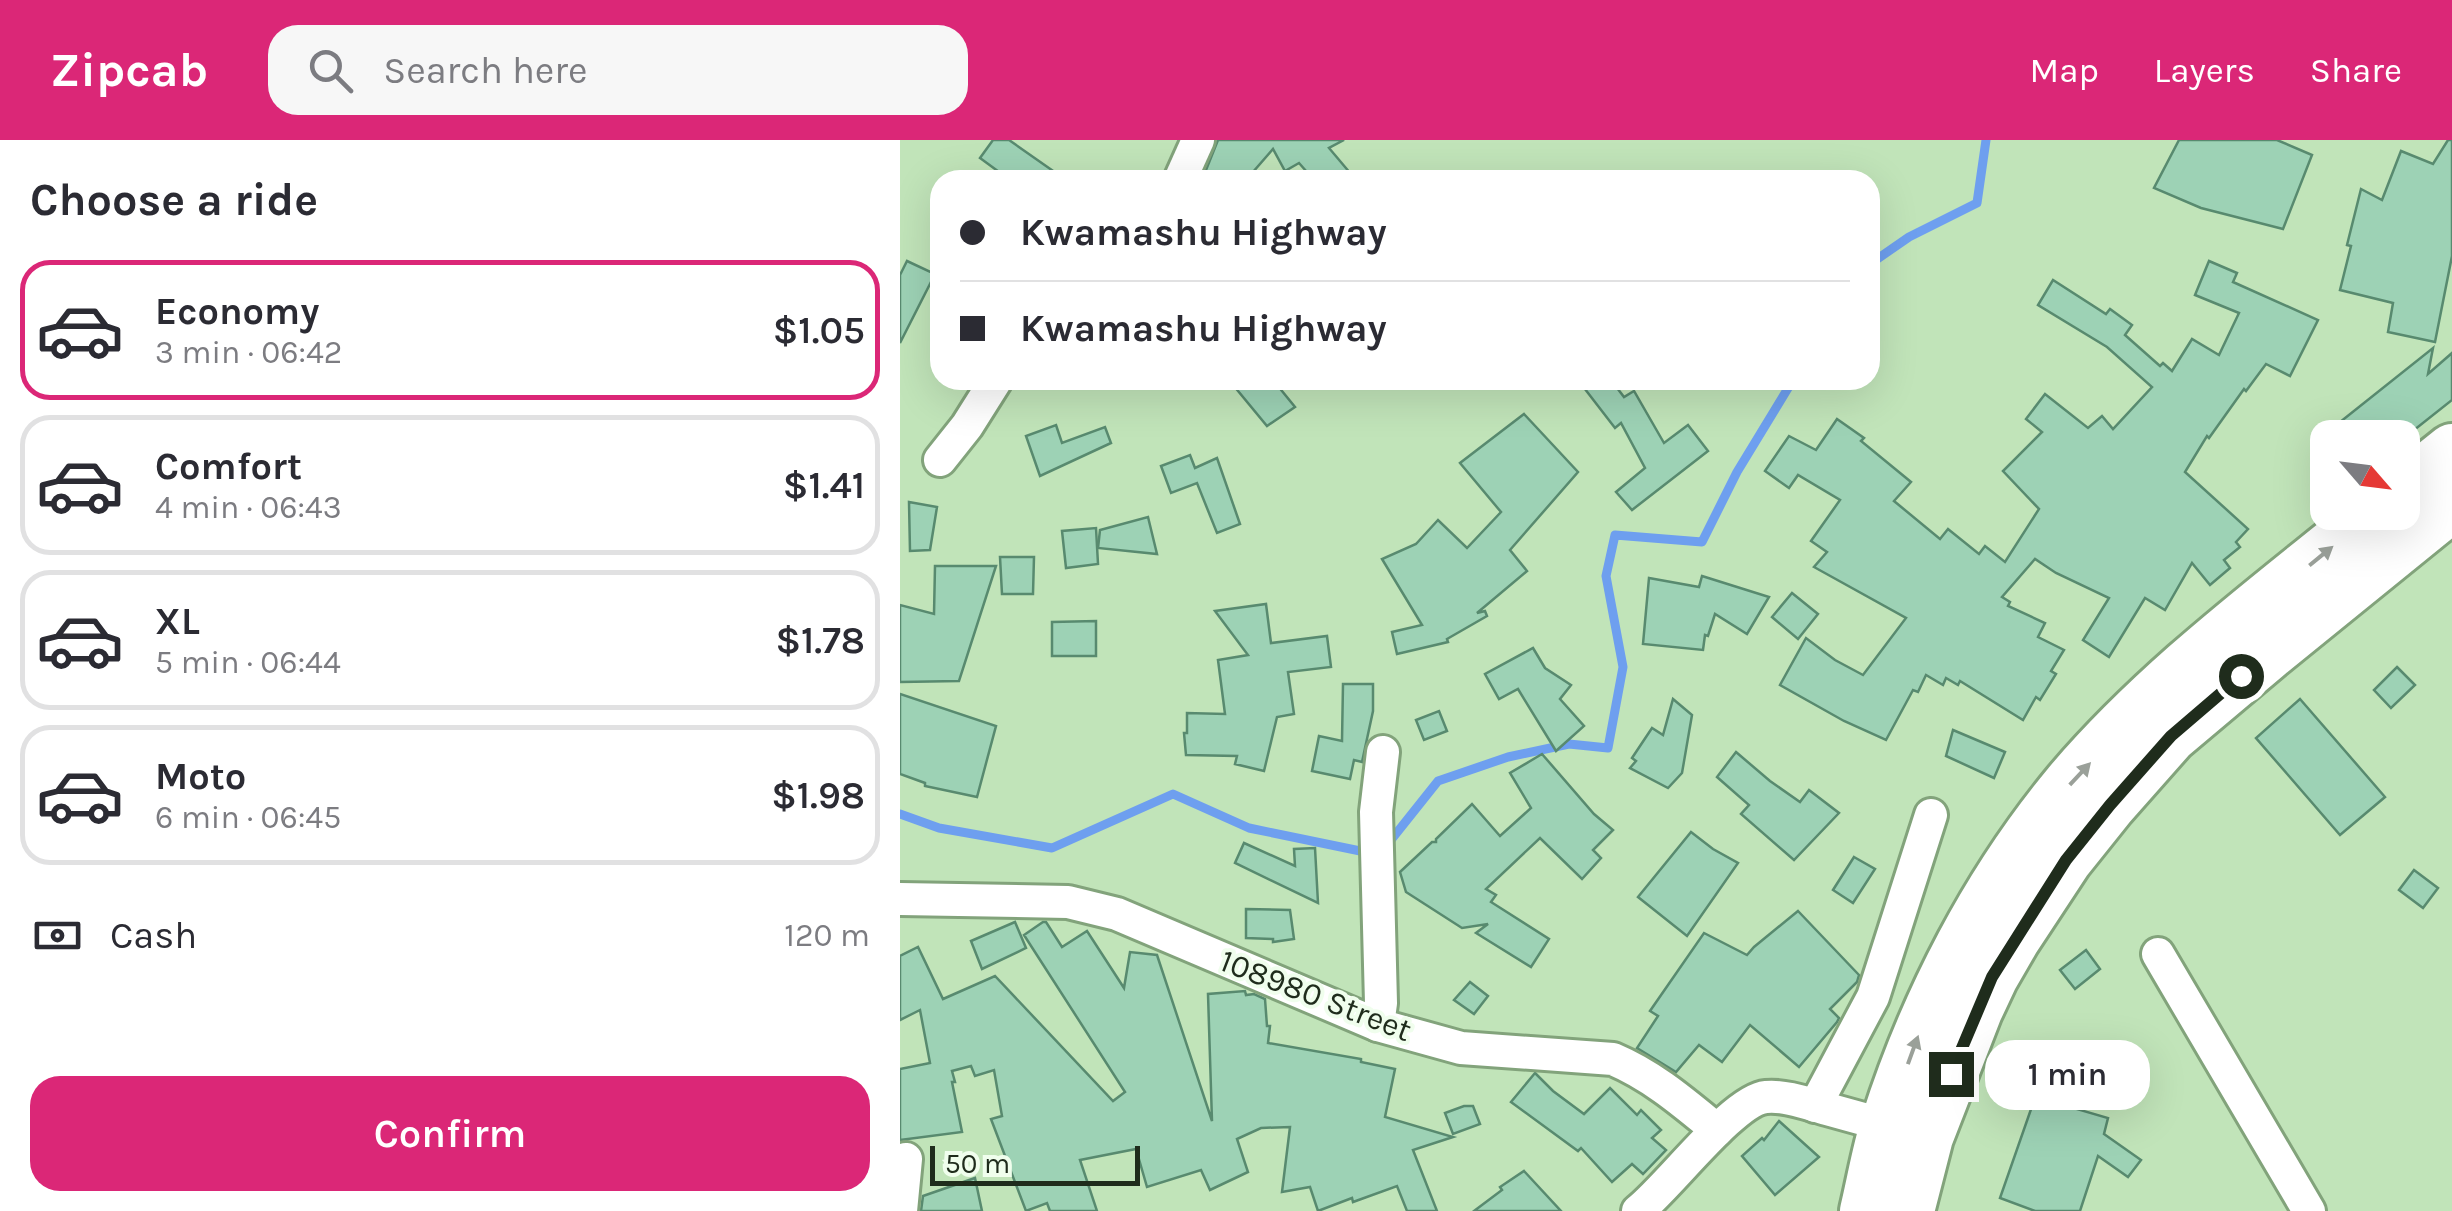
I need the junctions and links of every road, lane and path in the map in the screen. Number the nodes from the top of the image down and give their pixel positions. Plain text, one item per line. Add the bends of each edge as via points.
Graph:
1 (1198, 140) edge
2 (1184, 170) edge
3 (990, 390) edge
4 (2452, 450) edge
5 (940, 460) dead end
6 (2420, 476) edge
7 (2452, 505) edge
8 (2357, 530) edge
9 (2252, 640) junction
10 (1384, 752) dead end
11 (1931, 814) dead end
12 (900, 899) edge
13 (2158, 954) dead end
14 (1378, 1025) junction
15 (1815, 1106) junction
16 (1717, 1130) junction
17 (1906, 1131) junction
18 (906, 1159) dead end
19 (1680, 1171) junction
20 (901, 1211) edge
21 (1638, 1211) edge
22 (1678, 1211) edge
23 (1866, 1211) edge
24 (1908, 1211) edge
25 (2309, 1211) edge

1 - 2 street
3 - 5 street
4 - 6 main road
7 - 9 main road
9 -> 8 main road
9 - 17 main road via 2178,674 2069,784 2008,866 1918,1037
10 - 14 street via 1376,812
11 - 15 street via 1873,997
12 - 14 street, 108980 Street via 1068,902 1118,914
13 - 25 street
14 - 16 street, 108980 Street via 1461,1048 1613,1059 1658,1083
15 - 16 street via 1760,1098
15 - 17 street
16 - 19 street
17 - 23 main road
17 - 24 main road
18 - 20 street
19 - 21 street
19 - 22 street

